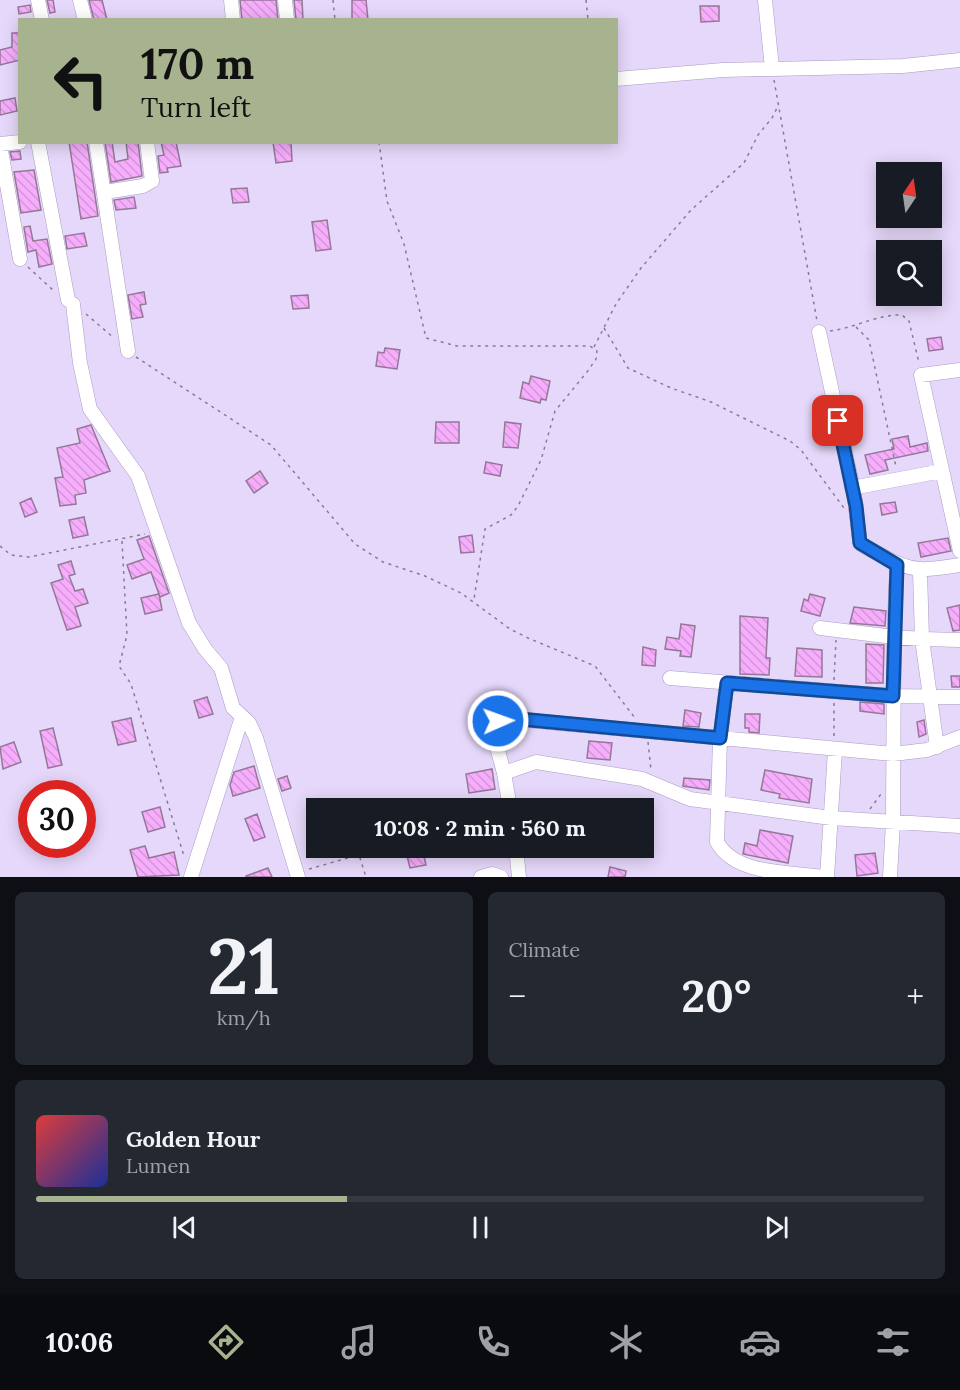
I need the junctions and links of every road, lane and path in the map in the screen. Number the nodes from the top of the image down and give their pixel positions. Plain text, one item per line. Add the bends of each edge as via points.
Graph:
1 (38, 0) edge
2 (80, 0) edge
3 (231, 0) edge
4 (285, 0) edge
5 (333, 0) edge
6 (586, 0) edge
7 (765, 0) edge
8 (42, 18) edge
9 (84, 18) edge
10 (233, 18) edge
11 (287, 18) edge
12 (334, 18) edge
13 (588, 18) edge
14 (960, 60) edge
15 (772, 68) junction
16 (618, 79) edge
17 (779, 105) junction
18 (18, 142) edge
19 (38, 144) edge
20 (96, 144) edge
21 (147, 144) edge
22 (379, 144) edge
23 (0, 145) edge
24 (105, 192) junction
25 (20, 259) joint
26 (70, 302) junction
27 (855, 327) junction
28 (604, 328) junction
29 (819, 332) junction
30 (594, 348) junction
31 (128, 351) junction
32 (960, 370) edge
33 (921, 375) junction
34 (942, 471) junction
35 (898, 480) junction
36 (852, 488) junction
37 (857, 525) junction
38 (158, 531) junction
39 (122, 541) junction
40 (0, 546) edge
41 (960, 551) edge
42 (897, 565) junction
43 (960, 565) edge
44 (920, 570) junction
45 (473, 601) junction
46 (819, 628) dead end
47 (894, 637) junction
48 (922, 639) junction
49 (960, 640) edge
50 (670, 678) dead end
51 (727, 683) junction
52 (893, 696) junction
53 (960, 697) edge
54 (930, 698) junction
55 (242, 717) junction
56 (647, 732) junction
57 (960, 737) edge
58 (720, 738) junction
59 (938, 747) junction
60 (835, 750) junction
61 (894, 754) junction
62 (504, 773) junction
63 (652, 784) junction
64 (881, 794) dead end
65 (508, 798) edge
66 (718, 802) junction
67 (831, 818) junction
68 (862, 820) junction
69 (893, 822) junction
70 (960, 826) edge
71 (184, 856) dead end
72 (517, 858) edge
73 (297, 875) edge
74 (191, 877) edge
75 (366, 877) edge
76 (482, 877) edge
77 (501, 877) edge
78 (519, 877) edge
79 (822, 877) edge
80 (827, 877) edge
81 (890, 877) edge

1 - 8 street
2 - 9 street
3 - 10 street
4 - 11 street
5 - 12 path
6 - 13 path
7 - 15 street
14 - 15 street via 903,66
15 - 16 street
15 - 17 path
17 - 28 path via 744,163 691,210 641,268
17 - 29 path
18 - 23 street
19 - 26 street
20 - 24 street
21 - 24 street via 152,181
22 - 30 path via 387,201 404,244 426,338 457,346
23 - 25 street
24 - 31 street
25 - 26 path
26 - 31 path
26 - 38 street via 90,409 138,476
27 - 29 path
27 - 33 path via 882,316 907,317
27 - 35 path via 869,340
28 - 30 path
28 - 37 path via 628,368 711,402 790,441
29 - 36 street
30 - 45 path via 596,359 555,411 542,460 518,506 485,529
31 - 45 path via 271,445 355,544 383,562 425,576
32 - 33 street
33 - 34 street
34 - 35 street
34 - 41 street
35 - 36 street
36 - 37 street
37 - 42 street via 864,547
38 - 39 path
38 - 55 street via 189,622 222,668 231,704
39 - 40 path via 22,557 11,555
39 - 71 path via 127,635 119,666 132,689
42 - 44 street
42 - 47 street
43 - 44 street
44 - 48 street
45 - 56 path via 519,634 595,666
46 - 47 street
47 - 48 street
47 - 52 street
48 - 49 street
48 - 54 street
50 - 51 street
51 - 52 street
51 - 58 street
52 - 54 street
52 - 61 street
53 - 54 street
54 - 59 street
55 - 73 street via 256,738
55 - 74 street
56 - 58 street
56 - 62 street via 502,718 495,731
56 - 63 path
57 - 59 street
58 - 60 street
58 - 66 street
59 - 61 street
60 - 61 street
60 - 67 street
61 - 69 street
62 - 63 street via 536,762 642,779
62 - 65 street
63 - 66 street via 675,795
64 - 68 path
66 - 67 street
66 - 79 street via 717,842 734,860 751,867
67 - 68 street
67 - 80 street
68 - 69 street
69 - 70 street
69 - 81 street
72 - 78 street
73 - 75 path via 355,856 360,858
76 - 77 street

